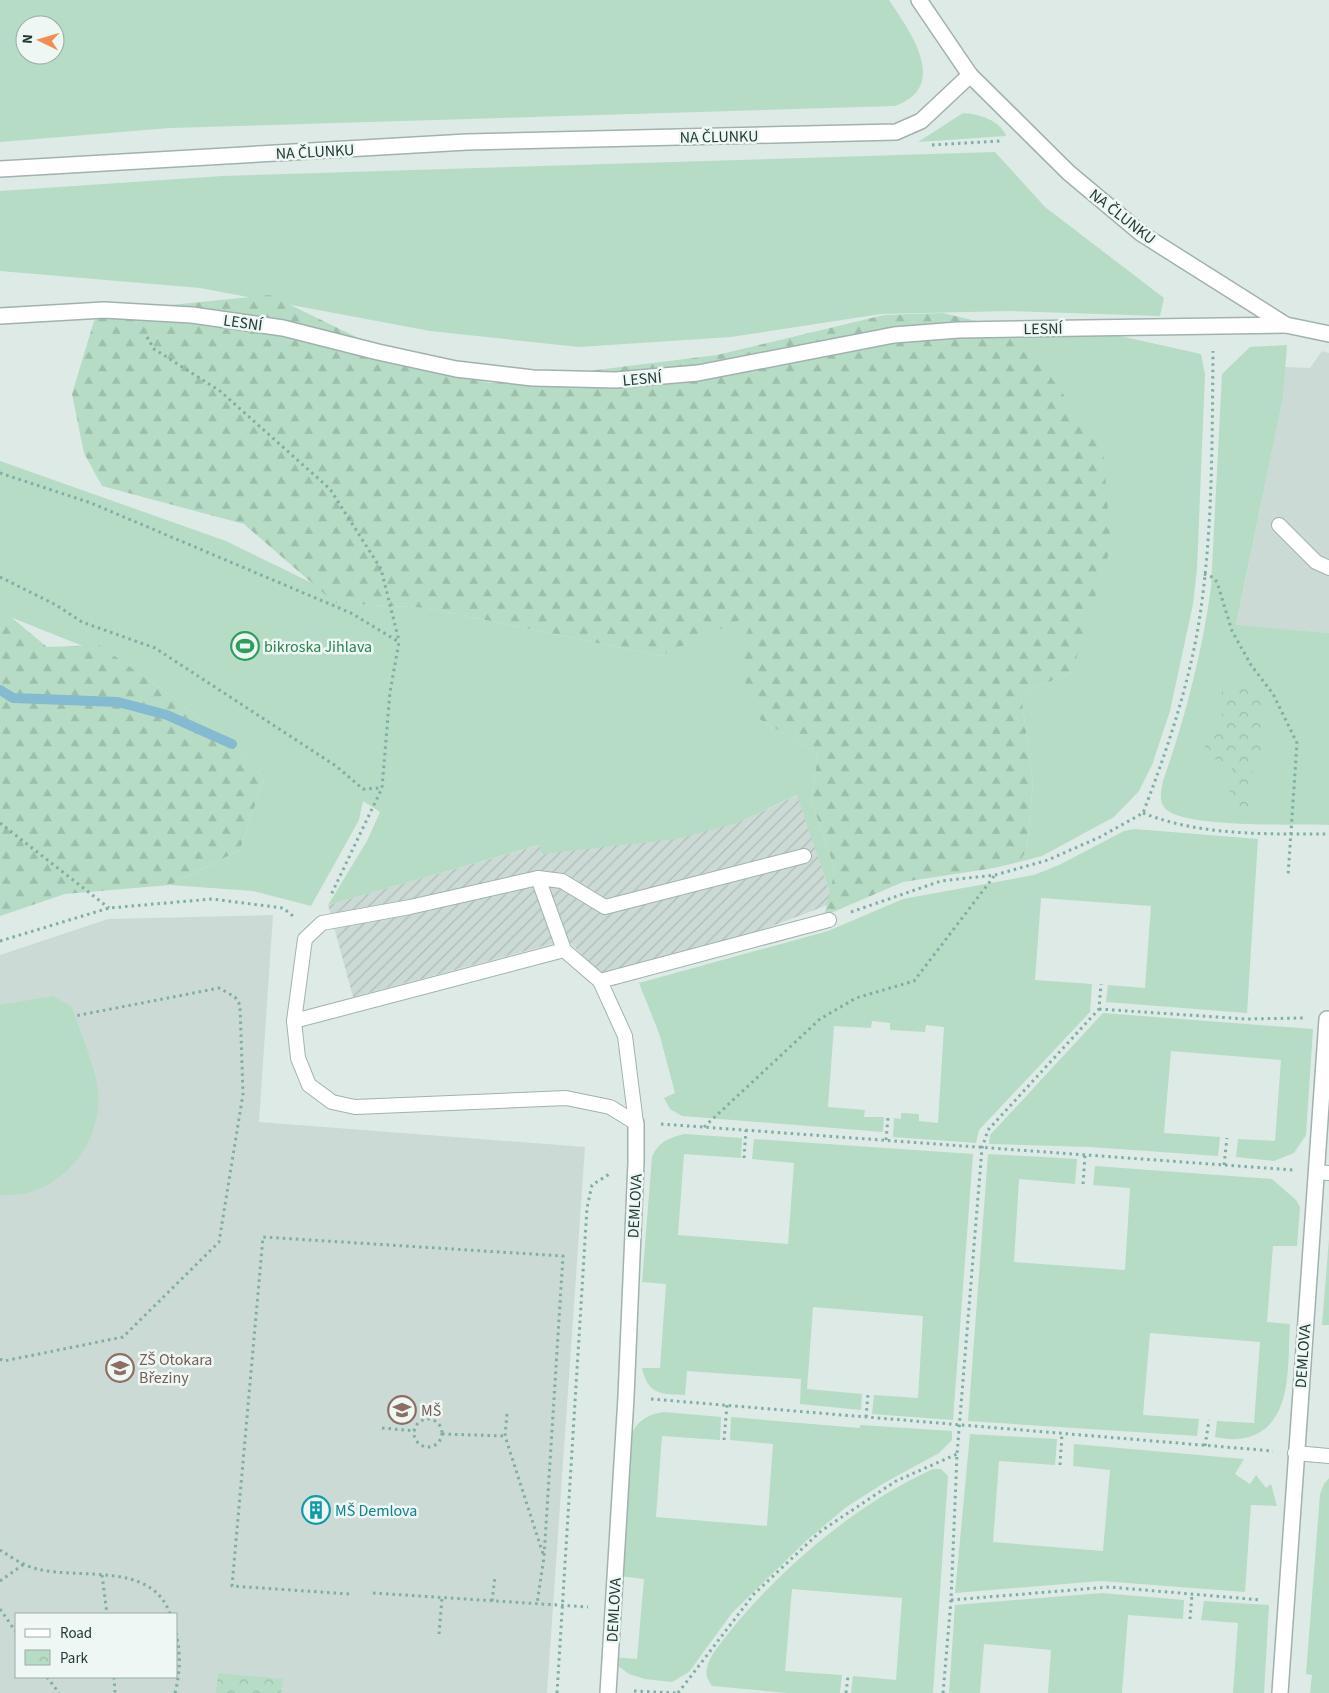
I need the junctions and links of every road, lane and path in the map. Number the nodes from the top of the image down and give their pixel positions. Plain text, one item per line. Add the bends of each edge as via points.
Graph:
1 (919, 0) edge
2 (970, 75) junction
3 (0, 168) edge
4 (133, 311) junction
5 (0, 316) edge
6 (1286, 325) junction
7 (1213, 328) junction
8 (1329, 334) edge
9 (0, 473) edge
10 (1279, 525) dead end
11 (1329, 568) edge
12 (1204, 574) junction
13 (0, 577) edge
14 (399, 642) junction
15 (382, 788) junction
16 (1143, 813) junction
17 (0, 823) edge
18 (1292, 834) junction
19 (1329, 834) edge
20 (804, 856) dead end
21 (996, 875) junction
22 (1288, 876) dead end
23 (538, 878) junction
24 (109, 908) junction
25 (830, 920) joint
26 (313, 932) junction
27 (0, 941) edge
28 (564, 950) junction
29 (600, 981) junction
30 (1101, 984) dead end
31 (1099, 1009) junction
32 (75, 1016) dead end
33 (1326, 1019) joint
34 (294, 1021) junction
35 (888, 1118) dead end
36 (636, 1123) junction
37 (704, 1127) junction
38 (746, 1130) junction
39 (1227, 1138) dead end
40 (886, 1140) junction
41 (982, 1148) junction
42 (1085, 1155) junction
43 (744, 1158) dead end
44 (636, 1162) junction
45 (1224, 1165) junction
46 (1322, 1172) edge
47 (1083, 1184) dead end
48 (0, 1359) edge
49 (868, 1394) dead end
50 (626, 1397) junction
51 (727, 1405) junction
52 (507, 1414) dead end
53 (866, 1417) junction
54 (1209, 1420) dead end
55 (961, 1425) junction
56 (382, 1428) dead end
57 (415, 1431) junction
58 (442, 1434) junction
59 (1062, 1434) junction
60 (505, 1436) junction
61 (724, 1440) dead end
62 (1205, 1446) junction
63 (1295, 1453) junction
64 (957, 1454) junction
65 (1329, 1456) edge
66 (1060, 1465) dead end
67 (0, 1550) edge
68 (544, 1557) junction
69 (24, 1564) junction
70 (102, 1575) junction
71 (495, 1577) dead end
72 (0, 1581) edge
73 (373, 1592) dead end
74 (348, 1594) dead end
75 (1192, 1594) junction
76 (442, 1598) junction
77 (950, 1600) junction
78 (492, 1601) junction
79 (1286, 1602) junction
80 (537, 1604) junction
81 (564, 1606) junction
82 (0, 1609) edge
83 (613, 1609) junction
84 (106, 1613) edge
85 (169, 1613) edge
86 (1190, 1619) dead end
87 (15, 1631) edge
88 (439, 1634) dead end
89 (178, 1656) edge
90 (848, 1676) dead end
91 (49, 1678) edge
92 (114, 1678) edge
93 (608, 1691) edge
94 (59, 1693) edge
95 (115, 1693) edge
96 (175, 1693) edge
97 (557, 1693) edge
98 (678, 1693) edge
99 (846, 1693) edge
100 (943, 1693) edge
101 (1280, 1693) edge

1 - 2 street
2 - 3 street, NA ČLUNKU via 921,121 896,132 467,142
2 - 6 street, NA ČLUNKU via 1069,173 1142,234
4 - 5 street, LESNÍ
4 - 7 street, LESNÍ via 192,315 283,328 456,369 533,378 616,380 698,373 912,334 1082,327
4 - 14 path via 154,349 220,391 330,489 381,569
6 - 7 street, LESNÍ
6 - 8 street, NA ČLUNKU
7 - 12 path
9 - 14 path via 91,503 351,613
10 - 11 lane via 1316,562
12 - 16 path via 1198,627 1180,703
12 - 18 path via 1217,582 1232,631 1251,665 1273,694 1297,743
13 - 15 path via 82,622 155,648 336,766 363,789
14 - 15 path via 390,692
15 - 26 path
16 - 18 path via 1165,822 1195,828
16 - 21 path via 1048,860
17 - 24 path
18 - 19 path
18 - 22 path
20 - 23 lane via 605,907 562,880
21 - 25 path via 941,882
21 - 37 path via 914,982 856,998 820,1019
23 - 26 lane via 322,923
23 - 28 lane
24 - 26 path via 212,899 283,908
24 - 27 path
25 - 29 lane
26 - 34 lane via 305,939
28 - 29 lane
28 - 34 lane
29 - 36 lane via 625,1036
30 - 31 path
31 - 33 path via 1246,1019
31 - 41 path via 988,1130
32 - 48 path via 219,988 235,997 240,1006 243,1094 219,1242 124,1338 4,1361
33 - 46 street, DEMLOVA
34 - 36 lane via 298,1058 309,1085 332,1102 354,1107 566,1098 610,1107
35 - 40 path
36 - 37 path
36 - 44 street, DEMLOVA
37 - 38 path
38 - 40 path
38 - 43 path
39 - 45 path
40 - 41 path
41 - 42 path
41 - 55 path
42 - 45 path
42 - 47 path
44 - 50 street, DEMLOVA
44 - 81 path via 592,1185 586,1208
45 - 46 path
46 - 63 street, DEMLOVA
49 - 53 path
50 - 51 path
50 - 83 street, DEMLOVA
51 - 53 path
51 - 61 path
52 - 60 path
53 - 55 path
54 - 62 path
55 - 59 path
55 - 64 path
56 - 57 path
57 - 58 path via 420,1422 430,1419 439,1424
57 - 58 path via 416,1441 424,1446 434,1446
58 - 60 path
59 - 62 path
59 - 66 path
60 - 68 path
62 - 63 path
63 - 65 lane
63 - 79 street, DEMLOVA
64 - 77 path
64 - 98 path via 896,1481 821,1531 754,1594
67 - 69 path
68 - 74 path via 563,1256 263,1237 232,1586
68 - 80 path
69 - 70 path via 51,1572
69 - 72 path
70 - 84 path
70 - 85 path via 138,1581 157,1592
71 - 78 path
73 - 76 path
75 - 77 path via 1109,1587
75 - 79 path
75 - 86 path
76 - 78 path
76 - 88 path
77 - 100 path
78 - 80 path
79 - 101 street, DEMLOVA
80 - 81 path
81 - 83 path
81 - 97 path
82 - 87 path
83 - 93 street, DEMLOVA
89 - 96 path via 179,1676
90 - 99 path
91 - 94 path
92 - 95 path
93 - 98 path

